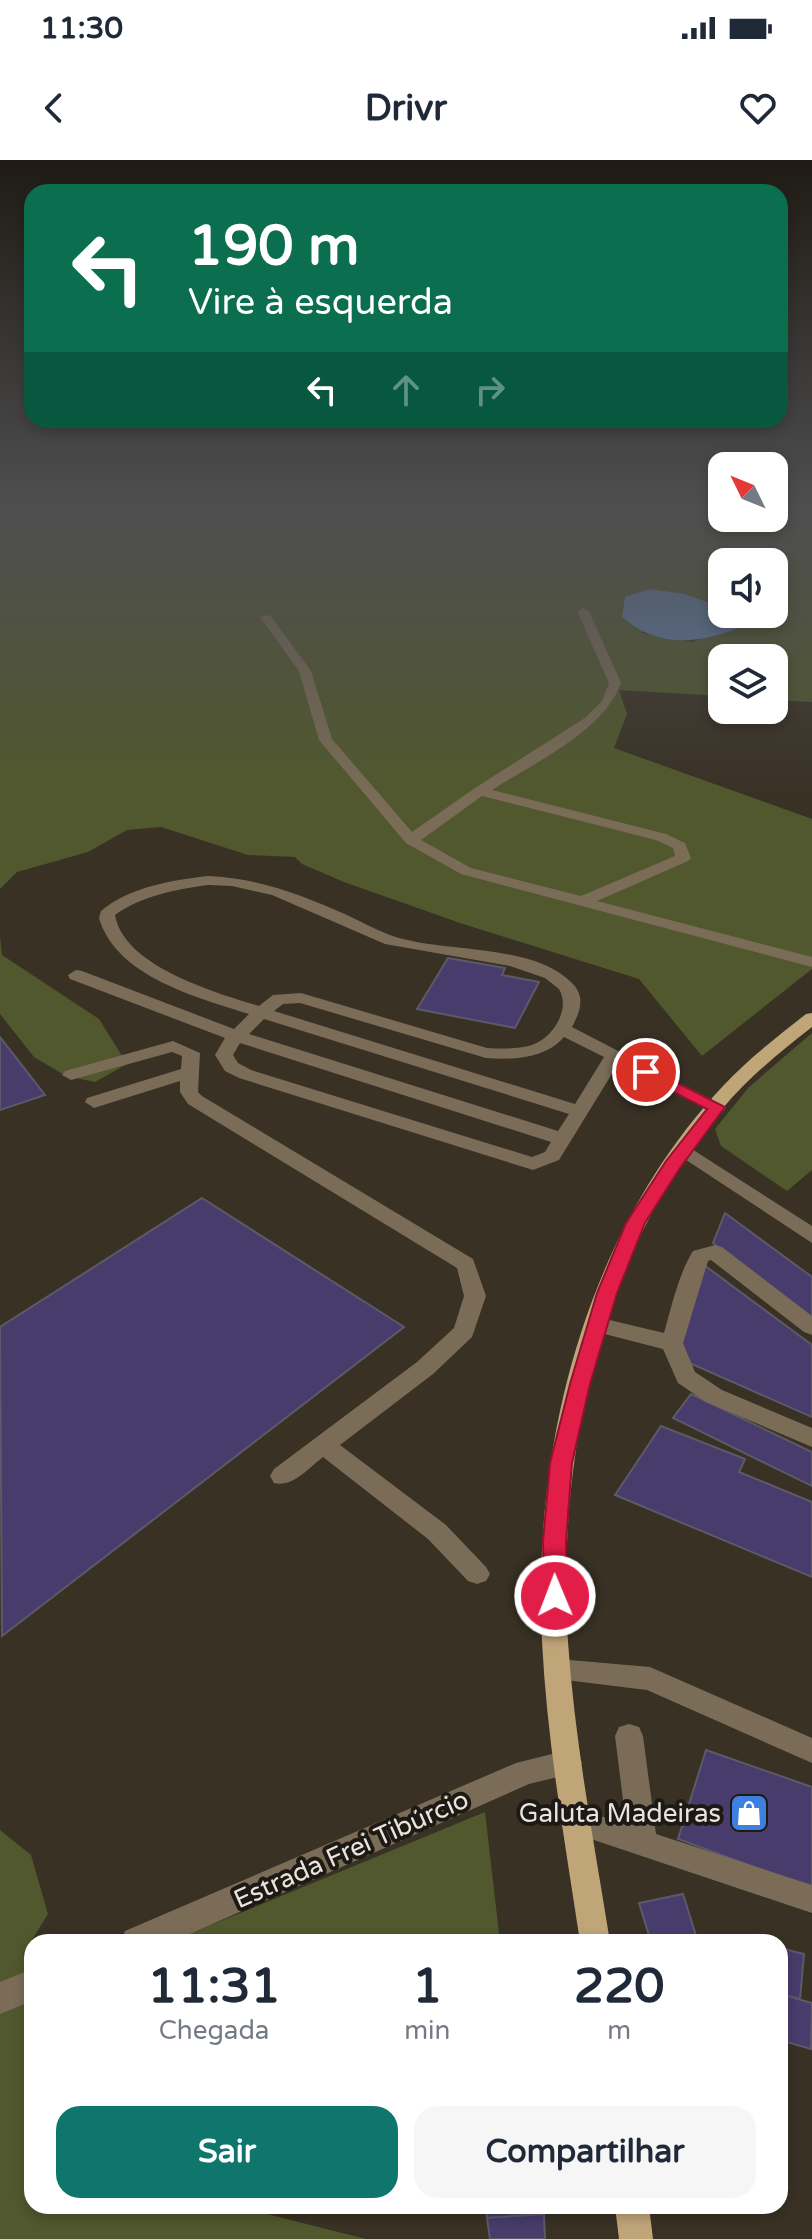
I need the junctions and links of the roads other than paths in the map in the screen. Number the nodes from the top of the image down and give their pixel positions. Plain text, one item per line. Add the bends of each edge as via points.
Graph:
1 (583, 611) dead end
2 (266, 617) dead end
3 (480, 791) junction
4 (411, 840) junction
5 (581, 902) junction
6 (812, 962) edge
7 (76, 975) dead end
8 (261, 1012) junction
9 (812, 1018) edge
10 (562, 1029) junction
11 (237, 1036) junction
12 (614, 1056) junction
13 (188, 1073) junction
14 (71, 1075) dead end
15 (94, 1102) dead end
16 (717, 1107) junction
17 (579, 1111) junction
18 (563, 1139) junction
19 (684, 1150) junction
20 (812, 1236) edge
21 (597, 1325) junction
22 (812, 1327) edge
23 (672, 1343) junction
24 (812, 1438) edge
25 (324, 1445) junction
26 (282, 1476) dead end
27 (477, 1574) dead end
28 (558, 1670) junction
29 (629, 1736) dead end
30 (812, 1751) edge
31 (568, 1763) junction
32 (577, 1822) junction
33 (643, 1844) junction
34 (812, 1899) edge
35 (154, 1934) edge
36 (594, 1934) edge
37 (24, 1988) edge
38 (0, 1998) edge
39 (633, 2214) edge
40 (636, 2239) edge

1 - 3 street via 615,683 608,702 590,721
2 - 4 street via 305,671 326,740
3 - 4 street
3 - 5 street via 680,846 683,858 659,872
4 - 5 street via 466,871
5 - 6 street
7 - 11 street
8 - 10 street via 279,999 301,998 448,1044 503,1054 538,1049
8 - 10 street via 148,970 110,928 107,914 135,898 193,880 263,886 403,945 522,965 555,978 573,999
8 - 11 street
8 - 17 street
9 - 16 main road via 746,1073
10 - 12 street
11 - 18 street
11 - 18 street via 224,1055 231,1067 245,1074 492,1153 540,1163
12 - 16 street
12 - 17 street
13 - 14 street via 191,1053 173,1046
13 - 15 street
13 - 25 street via 195,1100 466,1264 475,1296 464,1332
16 - 19 main road
17 - 18 street
19 - 20 street
19 - 21 main road via 636,1223
21 - 23 street
21 - 28 main road via 561,1463 554,1541
22 - 23 street via 715,1252 700,1256 691,1275
23 - 24 street via 686,1377 714,1396
25 - 26 street
25 - 27 street via 437,1532
28 - 30 street via 650,1679
28 - 31 main road
29 - 33 street
31 - 32 main road
31 - 35 street, Estrada Frei Tibúrcio via 526,1772
32 - 33 street
32 - 36 main road
33 - 34 street
37 - 38 street
39 - 40 main road

